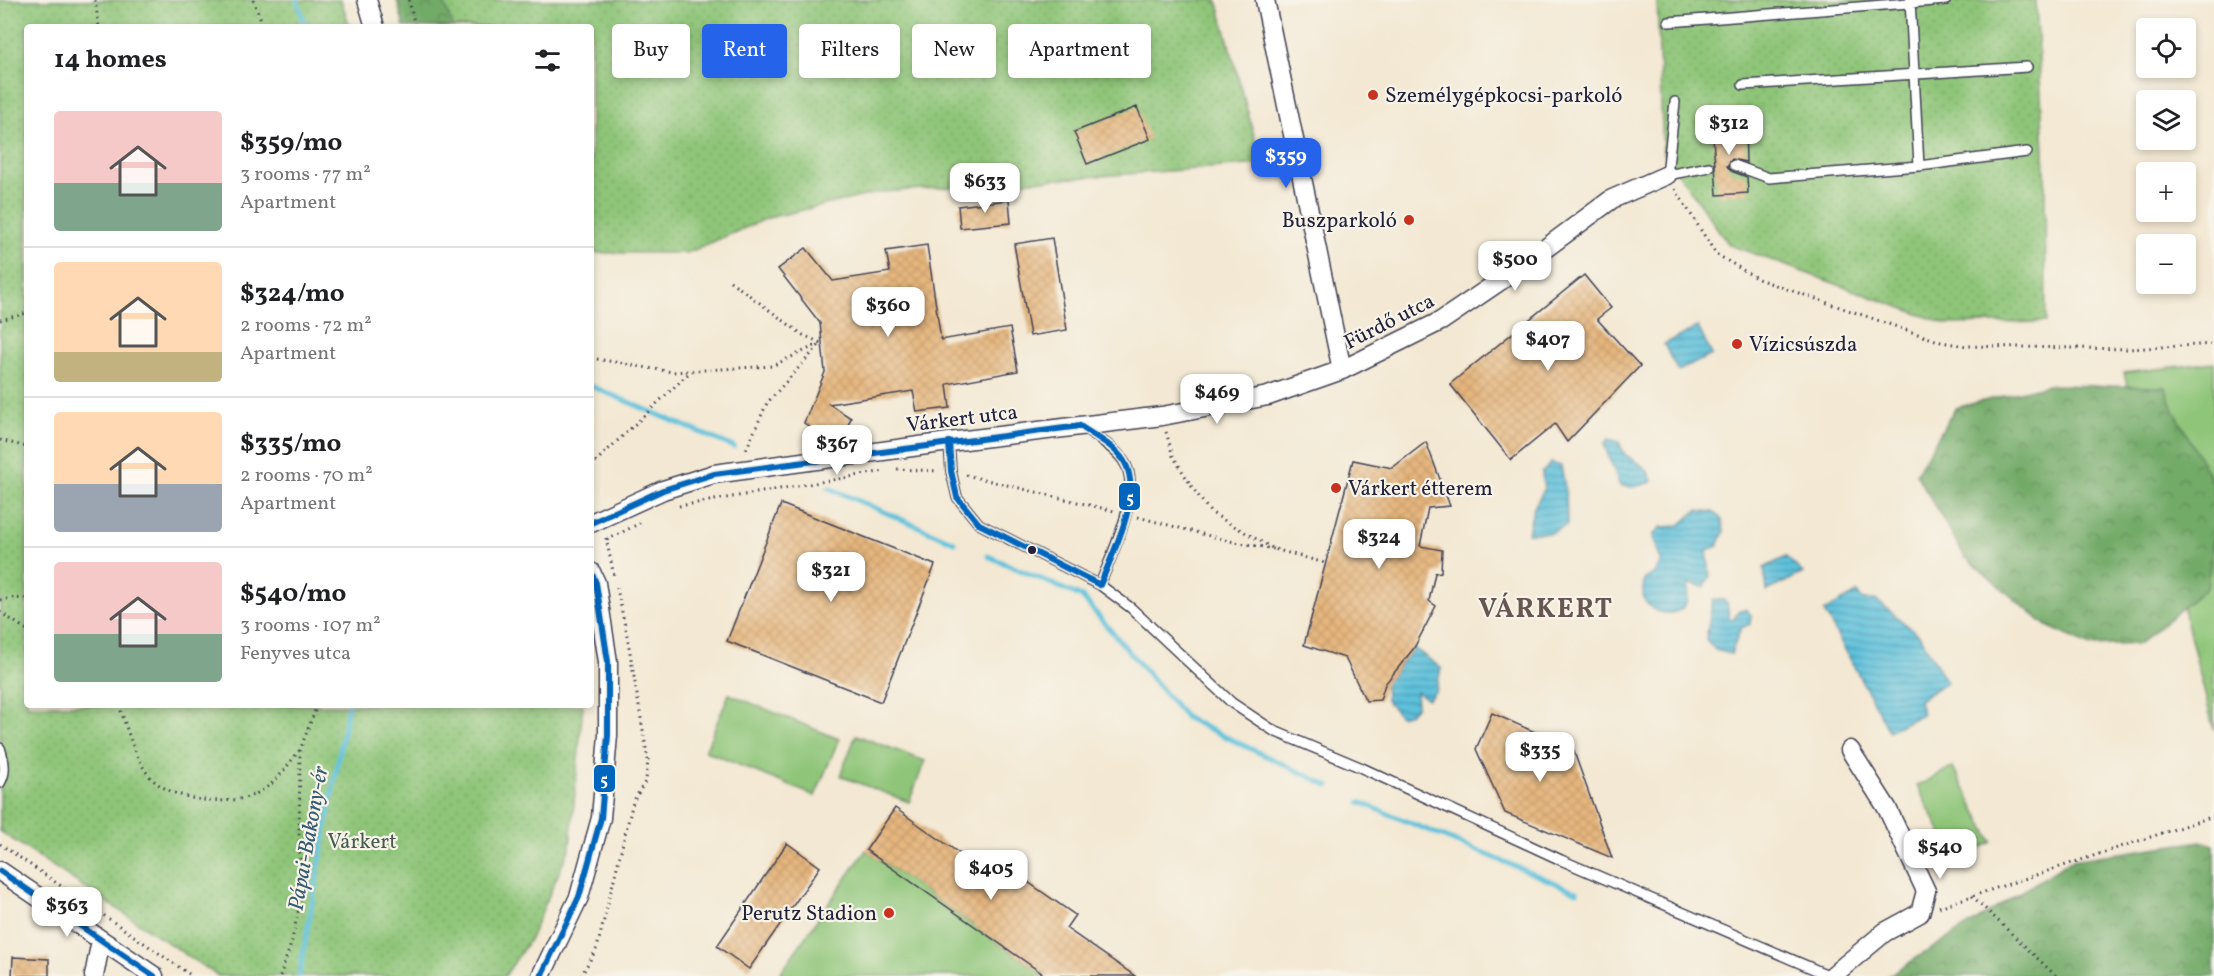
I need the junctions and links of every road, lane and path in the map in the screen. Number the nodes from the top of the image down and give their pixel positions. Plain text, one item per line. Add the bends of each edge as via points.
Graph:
1 (95, 0) edge
2 (253, 0) edge
3 (367, 0) edge
4 (409, 0) edge
5 (1265, 0) edge
6 (1783, 0) edge
7 (1946, 0) edge
8 (1910, 1) edge
9 (1783, 12) junction
10 (1669, 22) dead end
11 (99, 24) edge
12 (263, 24) edge
13 (374, 24) edge
14 (415, 24) edge
15 (2027, 67) dead end
16 (1914, 74) junction
17 (1743, 85) dead end
18 (1675, 102) dead end
19 (2027, 152) dead end
20 (1734, 165) dead end
21 (1709, 166) dead end
22 (1919, 166) junction
23 (1666, 175) junction
24 (730, 281) dead end
25 (24, 314) edge
26 (0, 320) edge
27 (820, 343) junction
28 (2214, 344) edge
29 (594, 359) edge
30 (691, 370) junction
31 (1342, 370) junction
32 (1162, 416) junction
33 (1080, 426) junction
34 (0, 440) edge
35 (949, 442) junction
36 (24, 446) edge
37 (594, 463) edge
38 (951, 471) junction
39 (735, 472) junction
40 (670, 507) dead end
41 (1126, 514) junction
42 (649, 518) dead end
43 (594, 522) edge
44 (607, 540) dead end
45 (1274, 549) junction
46 (1325, 562) dead end
47 (594, 579) edge
48 (1100, 585) junction
49 (24, 599) edge
50 (0, 600) edge
51 (0, 612) edge
52 (24, 628) edge
53 (120, 708) edge
54 (316, 708) edge
55 (0, 748) edge
56 (300, 750) junction
57 (1851, 750) dead end
58 (0, 783) edge
59 (2214, 816) edge
60 (0, 844) edge
61 (0, 871) edge
62 (1972, 896) junction
63 (1920, 913) junction
64 (101, 940) junction
65 (94, 976) edge
66 (154, 976) edge
67 (192, 976) edge
68 (280, 976) edge
69 (541, 976) edge
70 (1831, 976) edge
71 (2056, 976) edge

1 - 11 path
2 - 12 path
3 - 13 street
4 - 14 path
5 - 31 street
6 - 9 lane
7 - 8 lane
8 - 9 lane
8 - 16 lane
9 - 10 lane
15 - 16 lane
16 - 17 lane
16 - 22 lane
18 - 23 lane
19 - 22 lane
20 - 22 lane via 1768,178
21 - 23 lane
23 - 28 path via 1716,254 1724,259 1758,279 1941,342 1966,346 2129,349
23 - 31 street, Fürdő utca via 1612,199 1441,321
24 - 27 path via 803,335
25 - 26 path
27 - 30 path via 772,366
27 - 39 path via 767,403
29 - 30 path via 672,372
30 - 37 path
31 - 32 street, Várkert utca via 1268,396
32 - 33 street, Várkert utca
32 - 45 path via 1173,456 1210,512
33 - 35 street, Várkert utca
33 - 41 lane via 1124,461 1130,494
34 - 36 path
35 - 38 lane
35 - 39 street, Várkert utca
38 - 40 path via 898,469
38 - 41 path
38 - 48 lane via 957,497 979,524
39 - 43 street, Várkert utca via 714,474 663,490
41 - 45 path
41 - 48 lane
42 - 44 path
45 - 46 path
47 - 69 street via 608,662 608,735 601,818 579,897
48 - 70 lane via 1131,608 1232,703 1274,731
49 - 50 path
51 - 52 path
53 - 56 path via 148,776 170,791 198,799 225,801 260,793
54 - 56 path
55 - 58 lane via 4,778
56 - 68 path via 299,847 303,889
57 - 63 street via 1887,808 1926,891
59 - 62 path
60 - 67 path
61 - 64 street
62 - 63 path
62 - 71 path
63 - 70 street via 1885,932
64 - 65 street
64 - 66 street

